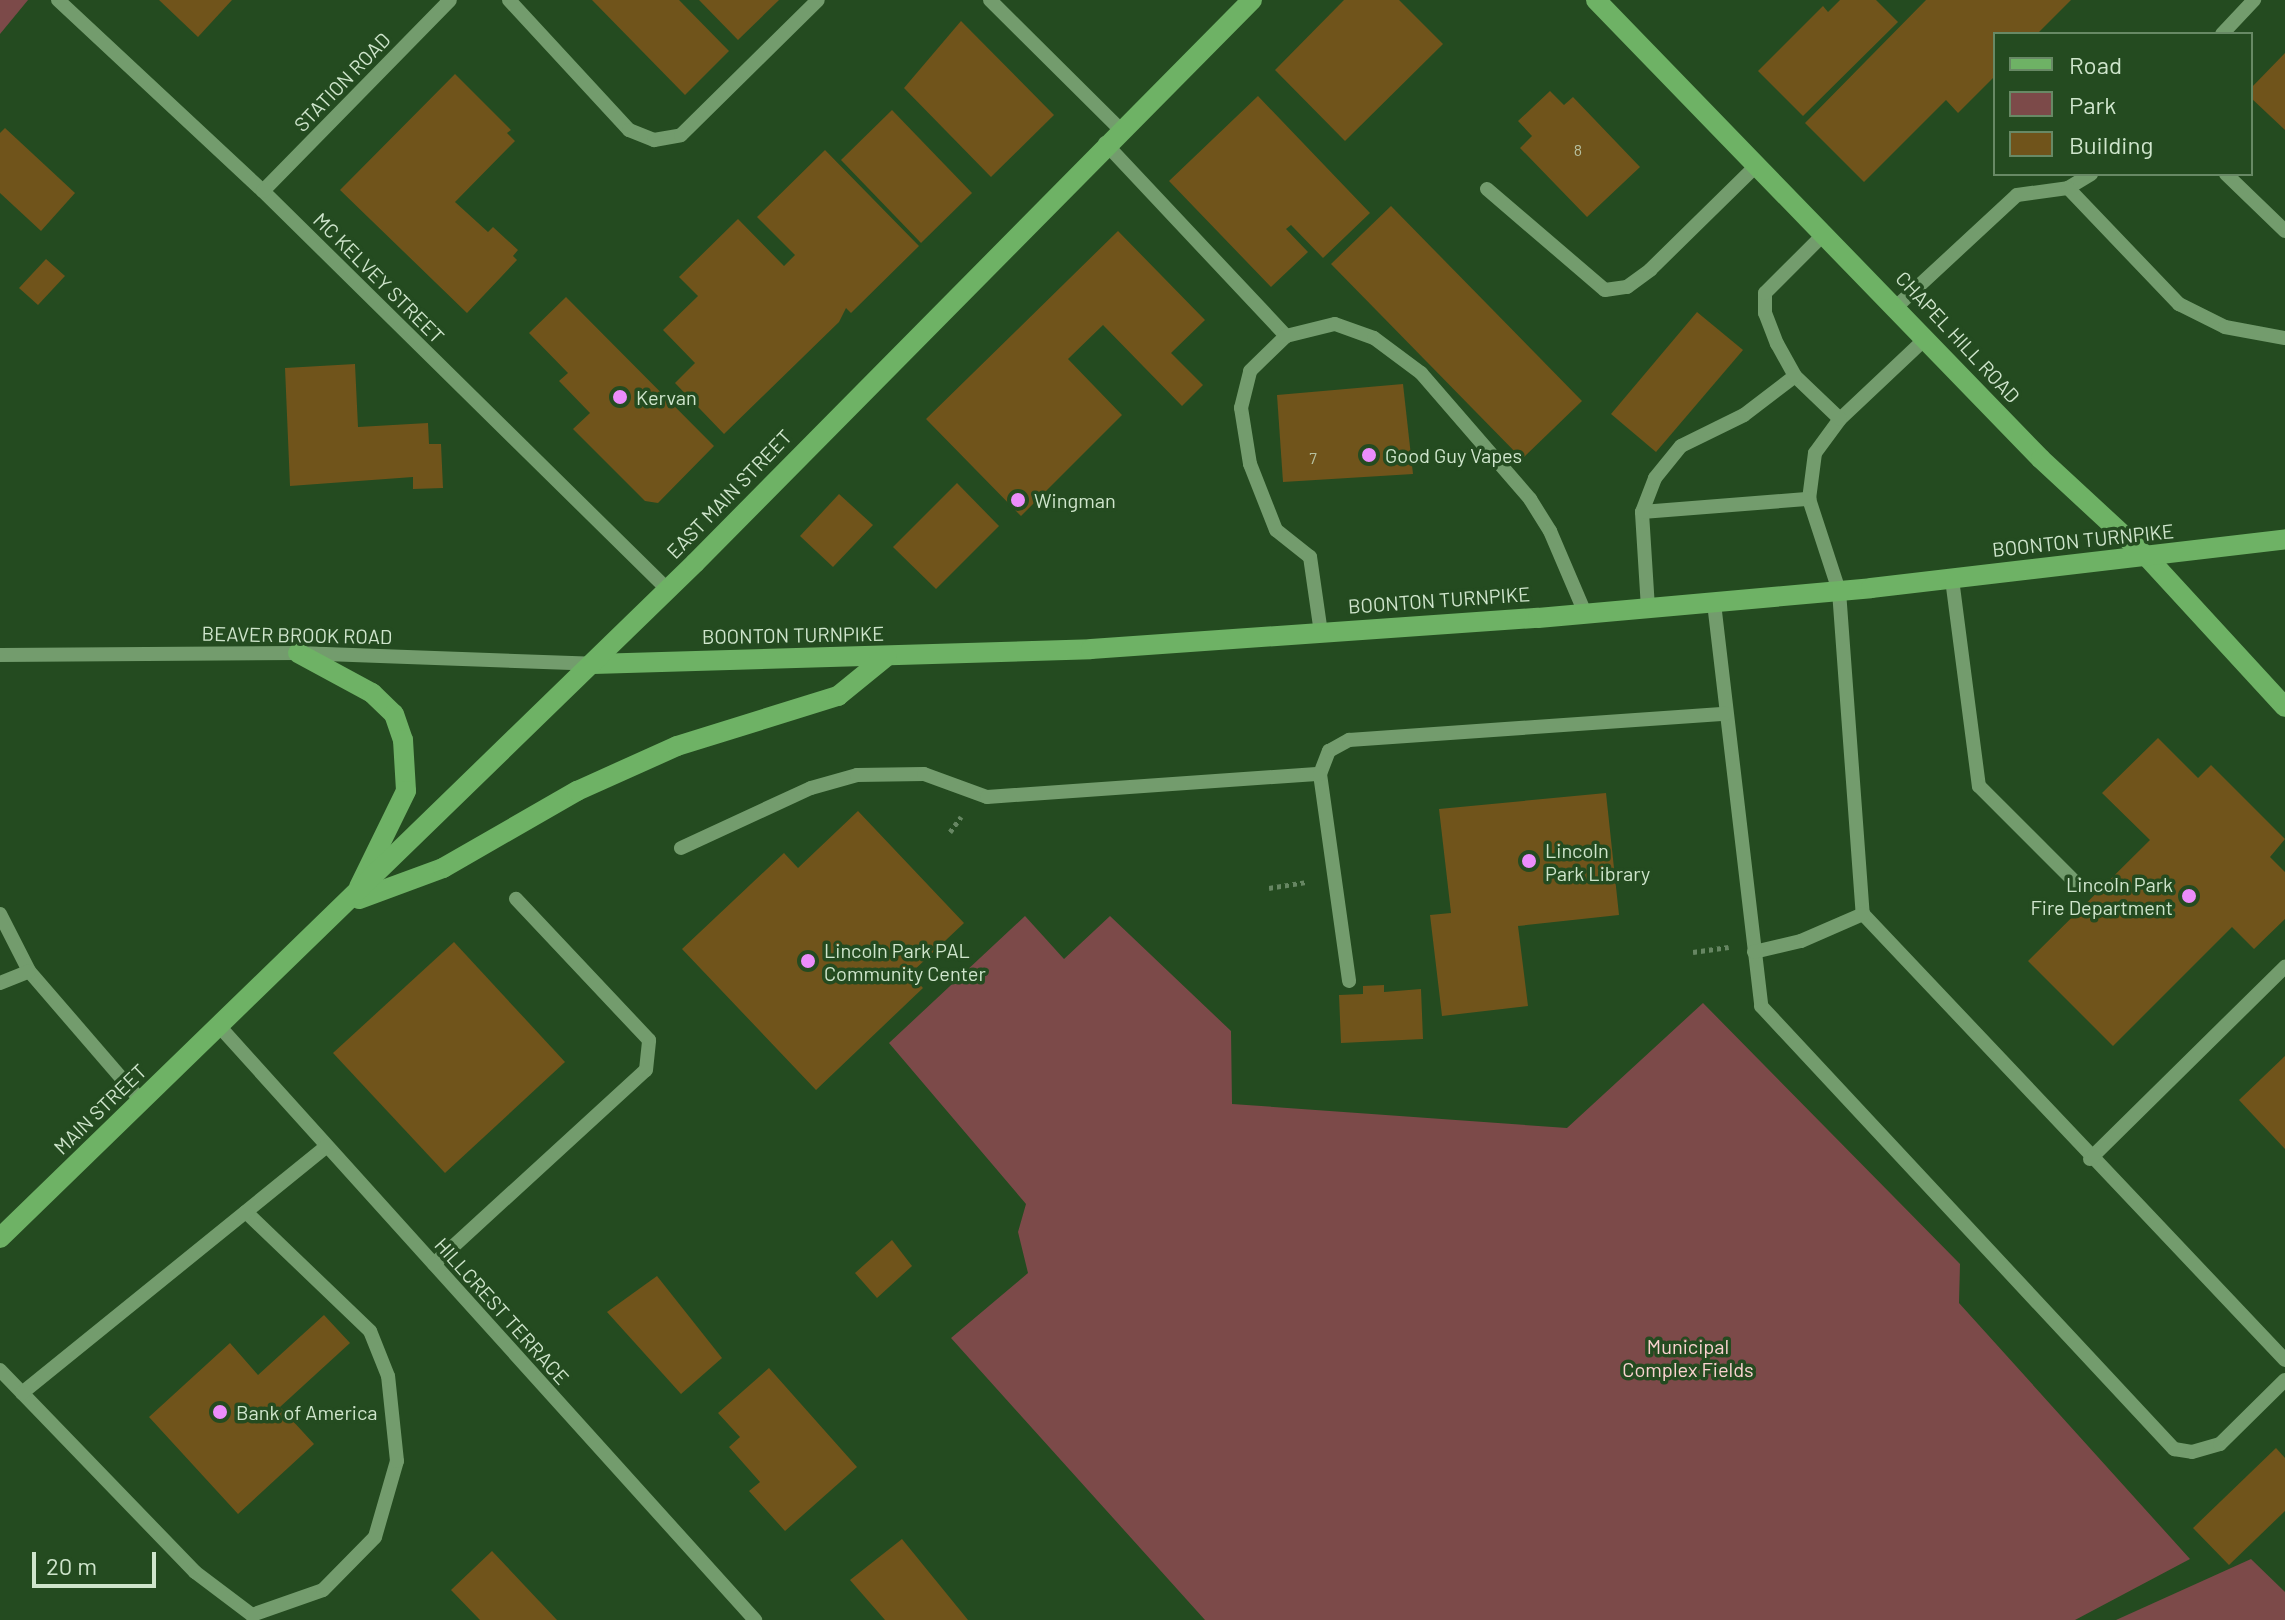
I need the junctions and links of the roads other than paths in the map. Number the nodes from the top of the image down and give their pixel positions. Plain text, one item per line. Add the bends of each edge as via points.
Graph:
1 (58, 0) edge
2 (450, 0) edge
3 (509, 0) edge
4 (818, 0) edge
5 (990, 0) edge
6 (1252, 0) edge
7 (1596, 0) edge
8 (2254, 0) edge
9 (2224, 32) edge
10 (1112, 136) junction
11 (1758, 164) junction
12 (2088, 176) edge
13 (2228, 176) edge
14 (2068, 188) junction
15 (1487, 189) dead end
16 (263, 191) junction
17 (2285, 231) edge
18 (1825, 233) junction
19 (1896, 307) junction
20 (1286, 336) junction
21 (2285, 338) edge
22 (1925, 339) junction
23 (1795, 376) junction
24 (1840, 419) junction
25 (1809, 499) junction
26 (1642, 512) junction
27 (2285, 539) edge
28 (2148, 558) junction
29 (1952, 579) junction
30 (668, 590) junction
31 (1839, 591) junction
32 (1714, 603) junction
33 (1648, 608) junction
34 (1585, 613) junction
35 (1321, 633) junction
36 (298, 653) junction
37 (0, 655) edge
38 (887, 656) junction
39 (593, 664) junction
40 (2285, 707) edge
41 (1725, 714) junction
42 (1320, 774) junction
43 (681, 848) dead end
44 (2079, 886) dead end
45 (516, 899) dead end
46 (352, 902) junction
47 (0, 914) edge
48 (1863, 914) junction
49 (1754, 952) junction
50 (2285, 967) edge
51 (29, 971) junction
52 (1349, 981) dead end
53 (0, 983) edge
54 (227, 1021) junction
55 (142, 1102) junction
56 (327, 1146) junction
57 (2090, 1159) junction
58 (246, 1212) junction
59 (0, 1238) edge
60 (434, 1264) junction
61 (2285, 1360) edge
62 (0, 1370) edge
63 (2285, 1380) edge
64 (22, 1393) junction
65 (755, 1620) edge

1 - 16 street, MC KELVEY STREET
2 - 16 street, STATION ROAD
3 - 4 street via 629,130 654,140 681,135
5 - 10 street
6 - 10 main road, EAST MAIN STREET
7 - 11 main road, CHAPEL HILL ROAD
8 - 9 street
10 - 20 street
10 - 30 main road, EAST MAIN STREET
11 - 15 street via 1650,270 1627,287 1605,290
11 - 18 main road, CHAPEL HILL ROAD
12 - 14 street
13 - 17 street
14 - 19 street via 2017,195
14 - 21 street via 2179,304 2225,327
16 - 30 street, MC KELVEY STREET
18 - 19 main road, CHAPEL HILL ROAD
18 - 23 street via 1765,293 1765,313
19 - 22 main road, CHAPEL HILL ROAD
20 - 34 street via 1335,324 1374,338 1421,373 1530,499 1550,531
20 - 35 street via 1250,371 1241,408 1250,464 1276,530 1310,557
22 - 24 street
22 - 28 main road, CHAPEL HILL ROAD via 2041,459
23 - 24 street
23 - 26 street via 1744,415 1681,446 1655,478
24 - 25 street via 1815,453
25 - 26 street
25 - 31 street
26 - 33 street
27 - 28 main road, BOONTON TURNPIKE
28 - 29 main road, BOONTON TURNPIKE
28 - 40 main road, CHAPEL HILL ROAD
29 - 31 main road, BOONTON TURNPIKE
29 - 44 street via 1979,786
30 - 39 main road, EAST MAIN STREET
31 - 32 main road, BOONTON TURNPIKE
31 - 48 street
32 - 33 main road, BOONTON TURNPIKE
32 - 41 street
33 - 34 main road, BOONTON TURNPIKE
34 - 35 main road, BOONTON TURNPIKE
35 - 38 main road, BOONTON TURNPIKE
36 - 37 street, BEAVER BROOK ROAD
36 - 39 street, BEAVER BROOK ROAD
36 - 46 main road via 372,693 394,714 403,740 406,791
38 - 39 main road, BOONTON TURNPIKE
38 - 46 main road via 838,696 677,746 537,812 443,868
39 - 46 main road, EAST MAIN STREET
41 - 42 street via 1349,740 1329,751
41 - 49 street
42 - 43 street via 987,797 924,774 857,775 811,788
42 - 52 street
45 - 60 street via 649,1040 646,1070
46 - 54 main road, EAST MAIN STREET
47 - 51 street
48 - 49 street via 1801,941
48 - 57 street
49 - 63 street via 1761,1006 2174,1449 2192,1452 2220,1444
50 - 57 street
51 - 53 street
51 - 55 street
54 - 55 main road, MAIN STREET
54 - 56 street, HILLCREST TERRACE
55 - 59 main road, MAIN STREET
56 - 58 street
56 - 60 street, HILLCREST TERRACE
57 - 61 street
58 - 64 street
58 - 64 street via 370,1331 388,1376 397,1461 375,1537 323,1590 252,1615 195,1572
60 - 65 street, HILLCREST TERRACE
62 - 64 street

